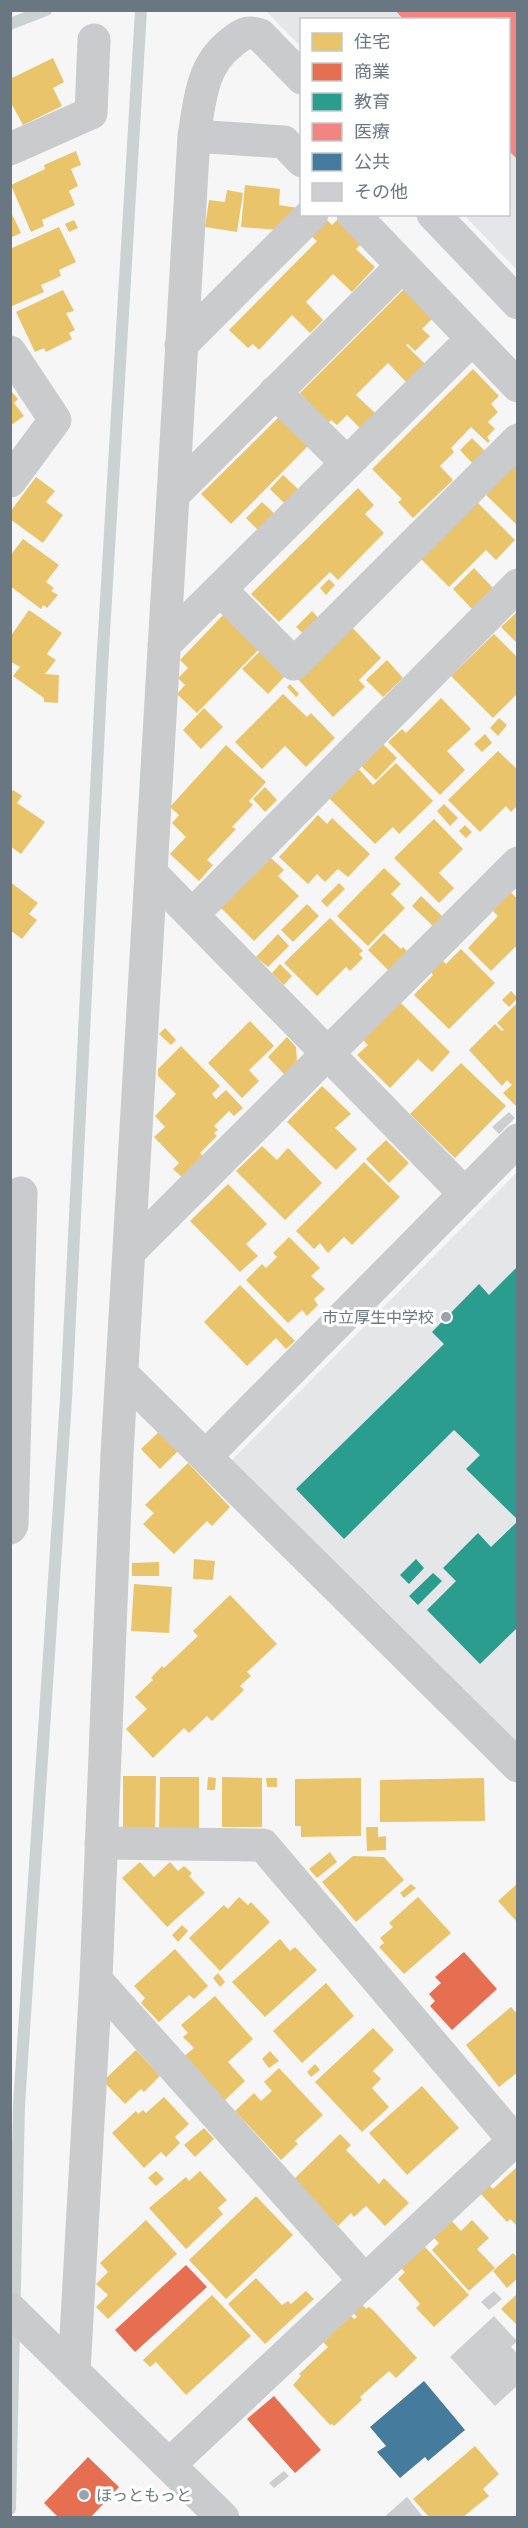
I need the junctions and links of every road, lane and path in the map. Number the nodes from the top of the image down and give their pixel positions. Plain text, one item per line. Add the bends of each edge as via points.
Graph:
1 (94, 40) dead end
2 (300, 76) edge
3 (194, 136) junction
4 (10, 149) edge
5 (300, 159) edge
6 (310, 216) edge
7 (355, 216) edge
8 (435, 216) edge
9 (402, 266) junction
10 (518, 303) edge
11 (472, 339) junction
12 (181, 345) junction
13 (10, 352) edge
14 (518, 386) edge
15 (275, 392) junction
16 (518, 440) edge
17 (347, 463) junction
18 (10, 481) edge
19 (173, 495) junction
20 (518, 585) edge
21 (220, 589) junction
22 (164, 645) junction
23 (518, 863) edge
24 (152, 874) junction
25 (192, 915) junction
26 (327, 1053) junction
27 (518, 1140) edge
28 (21, 1193) dead end
29 (465, 1194) junction
30 (131, 1250) junction
31 (124, 1376) junction
32 (13, 1382) edge
33 (206, 1456) junction
34 (10, 1528) edge
35 (518, 1766) edge
36 (101, 1844) junction
37 (96, 1980) junction
38 (516, 2139) edge
39 (365, 2281) junction
40 (10, 2309) edge
41 (74, 2372) junction
42 (169, 2465) junction
43 (222, 2517) edge

1 - 4 street via 91,113
2 - 3 street via 260,35 243,33 212,62 204,79
3 - 5 street via 284,142
3 - 12 street
6 - 12 street
7 - 9 street
8 - 10 street
9 - 11 street
9 - 15 street
11 - 14 street
11 - 17 street
12 - 19 street
13 - 18 street via 55,420
15 - 17 street
15 - 19 street
16 - 21 street via 294,664
17 - 21 street
19 - 22 street
20 - 25 street
21 - 22 street
22 - 24 street
23 - 26 street
24 - 25 street
24 - 30 street
25 - 26 street
26 - 29 street
26 - 30 street
27 - 29 street
28 - 32 street
29 - 33 street
30 - 31 street
31 - 33 street
31 - 36 street via 117,1454
32 - 34 street
33 - 35 street
36 - 37 street
36 - 38 street via 263,1845
37 - 39 street
37 - 41 street
38 - 39 street
39 - 42 street
40 - 41 street
41 - 42 street
42 - 43 street

